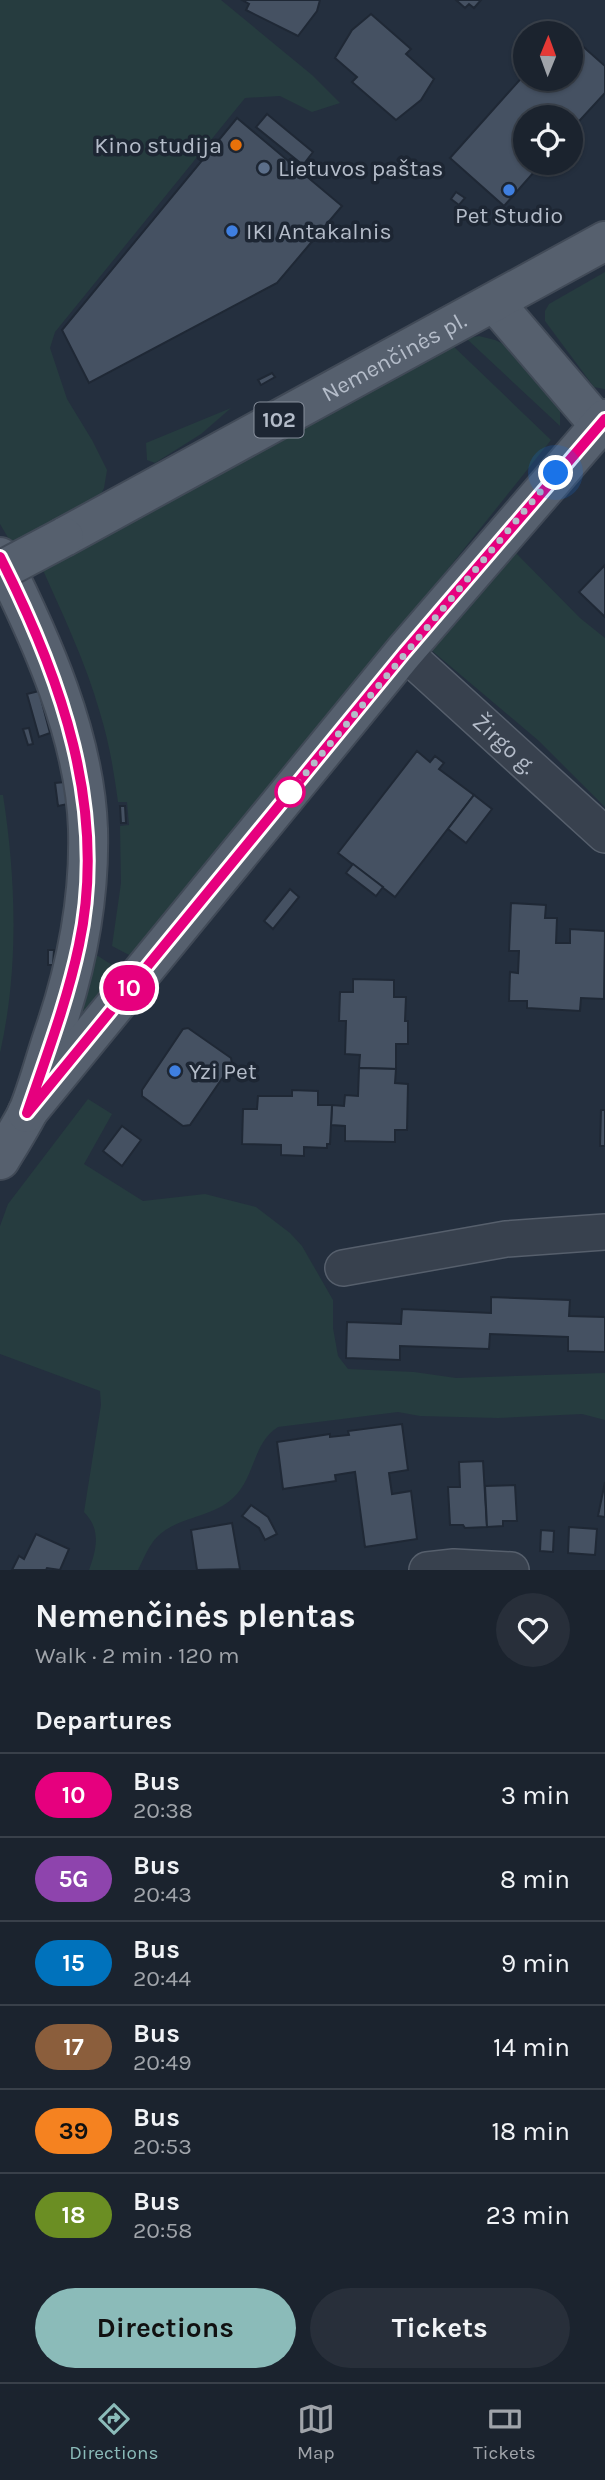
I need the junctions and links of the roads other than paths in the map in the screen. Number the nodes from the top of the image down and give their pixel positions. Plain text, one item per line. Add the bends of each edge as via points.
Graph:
1 (605, 241) edge
2 (495, 303) junction
3 (602, 422) edge
4 (0, 557) edge
5 (0, 571) edge
6 (404, 653) junction
7 (605, 835) edge
8 (27, 1113) junction
9 (0, 1160) edge
10 (605, 1232) edge
11 (343, 1268) dead end
12 (427, 1570) edge
13 (512, 1570) edge

1 - 2 main road, Nemenčinės pl. / 102
2 - 3 main road
2 - 5 main road, Nemenčinės pl. / 102, bridge
3 - 6 main road
4 - 8 main road via 54,678 72,734 88,826 80,944
6 - 7 street, Žirgo g.
6 - 8 main road
8 - 9 main road
10 - 11 street via 506,1238
12 - 13 street

